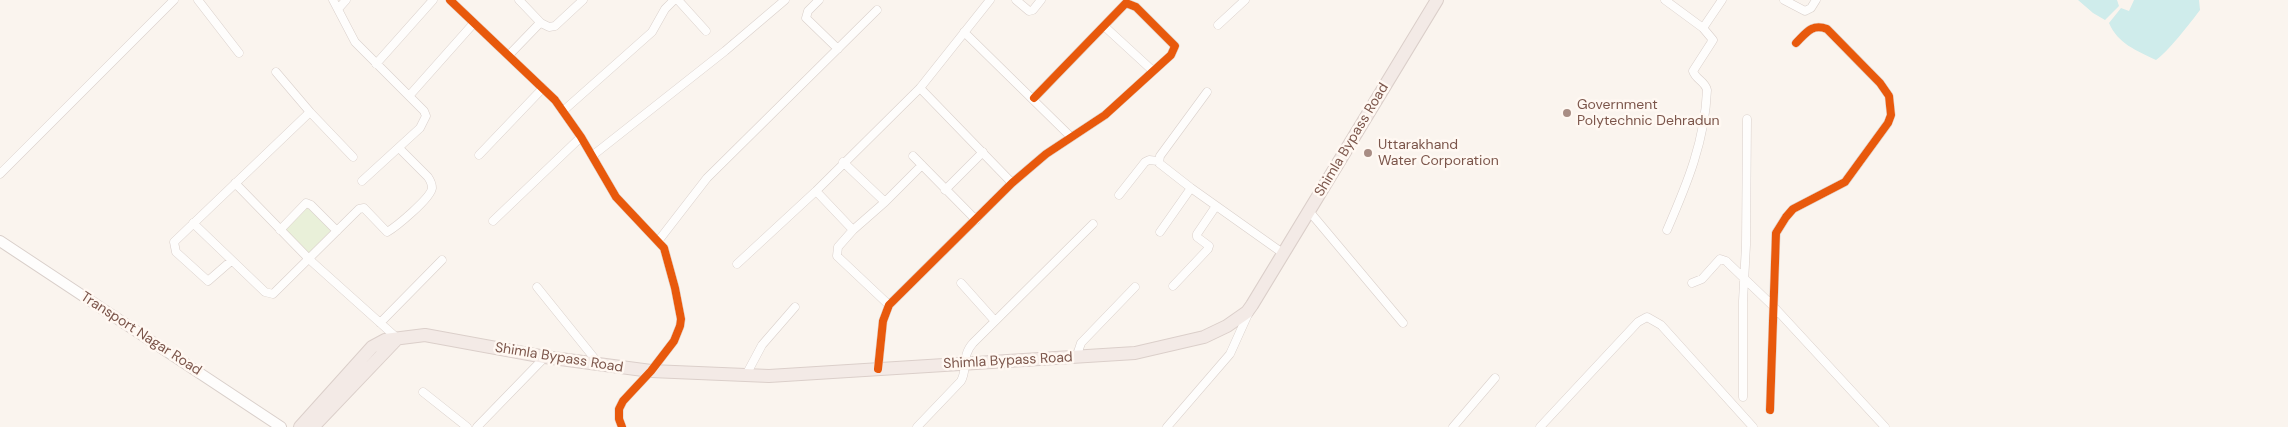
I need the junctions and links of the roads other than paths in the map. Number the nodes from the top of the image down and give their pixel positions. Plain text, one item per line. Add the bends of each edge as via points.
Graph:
1 (174, 0) edge
2 (333, 0) edge
3 (346, 0) edge
4 (433, 0) edge
5 (450, 0) edge
6 (519, 0) edge
7 (583, 0) edge
8 (674, 0) edge
9 (678, 0) edge
10 (784, 0) edge
11 (819, 0) edge
12 (990, 0) edge
13 (1016, 0) edge
14 (1041, 0) edge
15 (1245, 0) edge
16 (1437, 0) edge
17 (1665, 0) edge
18 (1722, 0) edge
19 (1784, 0) edge
20 (1816, 0) edge
21 (201, 1) edge
22 (338, 9) junction
23 (876, 10) dead end
24 (540, 23) junction
25 (472, 24) junction
26 (1218, 25) dead end
27 (1104, 26) junction
28 (1703, 28) junction
29 (706, 31) dead end
30 (964, 32) junction
31 (1796, 43) dead end
32 (838, 48) junction
33 (239, 53) dead end
34 (509, 55) junction
35 (376, 64) junction
36 (1153, 71) junction
37 (276, 72) dead end
38 (543, 88) junction
39 (920, 88) junction
40 (1207, 92) dead end
41 (409, 96) junction
42 (1034, 98) junction
43 (563, 111) junction
44 (310, 112) junction
45 (1747, 119) dead end
46 (581, 137) junction
47 (1071, 137) junction
48 (400, 148) junction
49 (983, 152) junction
50 (479, 155) dead end
51 (592, 156) junction
52 (913, 156) dead end
53 (353, 157) dead end
54 (1158, 161) junction
55 (844, 162) junction
56 (922, 165) junction
57 (0, 174) edge
58 (362, 181) dead end
59 (235, 183) junction
60 (1012, 183) junction
61 (1191, 188) junction
62 (945, 190) junction
63 (816, 191) junction
64 (1118, 195) dead end
65 (885, 202) junction
66 (1216, 206) junction
67 (1309, 210) junction
68 (976, 220) junction
69 (493, 221) dead end
70 (193, 223) junction
71 (1093, 224) dead end
72 (280, 230) junction
73 (853, 230) junction
74 (1667, 230) dead end
75 (337, 231) junction
76 (1160, 232) dead end
77 (658, 240) junction
78 (0, 241) edge
79 (1284, 254) junction
80 (310, 260) junction
81 (442, 260) dead end
82 (231, 262) junction
83 (737, 264) dead end
84 (1744, 277) junction
85 (961, 283) dead end
86 (1692, 283) dead end
87 (1173, 286) dead end
88 (537, 287) dead end
89 (1135, 287) dead end
90 (889, 305) junction
91 (1252, 305) junction
92 (1774, 306) junction
93 (795, 308) dead end
94 (995, 321) junction
95 (380, 323) junction
96 (1403, 323) dead end
97 (397, 338) junction
98 (545, 357) junction
99 (1076, 358) junction
100 (963, 363) junction
101 (599, 364) junction
102 (878, 368) junction
103 (651, 371) junction
104 (746, 375) junction
105 (1495, 378) dead end
106 (424, 392) dead end
107 (1743, 397) dead end
108 (1770, 410) dead end
109 (281, 427) edge
110 (300, 427) edge
111 (313, 427) edge
112 (467, 427) edge
113 (477, 427) edge
114 (622, 427) edge
115 (917, 427) edge
116 (1167, 427) edge
117 (1453, 427) edge
118 (1540, 427) edge
119 (1753, 427) edge
120 (1885, 427) edge

1 - 57 street
2 - 22 street
3 - 22 street
4 - 35 street
5 - 25 street
6 - 24 street
7 - 24 street via 555,26
8 - 43 street via 649,35
9 - 29 street
10 - 51 street
11 - 32 street via 806,18
12 - 30 street
13 - 14 street via 1029,11
15 - 26 street
16 - 67 highway, Shimla Bypass Road
17 - 28 street
18 - 28 street
19 - 20 street via 1805,11
21 - 33 street
22 - 35 street via 354,42
23 - 32 street
24 - 34 street
25 - 34 street
25 - 41 street
27 - 36 street
27 - 36 street via 1126,3 1136,7 1175,46 1171,55
27 - 42 street
28 - 74 street via 1713,40 1693,71 1705,83 1707,90 1701,138 1689,180
30 - 39 street
30 - 42 street
31 - 92 street via 1816,26 1828,29 1880,83 1889,96 1892,111 1885,127 1845,182 1793,209 1779,227 1775,239
32 - 77 street via 707,178
34 - 38 street
35 - 41 street
36 - 47 street via 1105,115
37 - 44 street
38 - 43 street
38 - 50 street
39 - 49 street
39 - 55 street
40 - 54 street
41 - 48 street via 424,111 426,119
42 - 47 street
43 - 46 street
44 - 53 street
44 - 59 street
45 - 84 street
46 - 51 street
46 - 69 street
47 - 60 street
48 - 58 street
48 - 75 street via 428,177 430,193 387,232 362,208
49 - 60 street
49 - 62 street
51 - 77 street via 624,208
52 - 56 street
54 - 61 street
54 - 64 street via 1144,162
55 - 63 street
55 - 65 street
56 - 62 street
56 - 65 street
59 - 70 street
59 - 72 street
60 - 68 street
61 - 66 street
61 - 76 street
62 - 68 street
63 - 73 street
63 - 83 street
65 - 73 street
66 - 79 street
66 - 87 street via 1197,235 1208,250
67 - 79 highway, Shimla Bypass Road
67 - 96 street
68 - 90 street
70 - 82 street
70 - 82 street via 176,238 176,252 208,281
71 - 94 street
72 - 75 street via 306,203
72 - 80 street
73 - 90 street via 838,247 837,256
75 - 80 street
77 - 103 street via 668,258 680,319 674,341
78 - 109 street, Transport Nagar Road
79 - 91 highway, Shimla Bypass Road
80 - 82 street via 271,295
80 - 95 street
81 - 95 street
84 - 86 street via 1720,259 1702,279
84 - 92 street
84 - 107 street
85 - 94 street
88 - 101 street
89 - 99 street via 1081,343
90 - 102 street via 883,321
91 - 99 highway, Shimla Bypass Road via 1227,326 1204,337 1135,354
91 - 116 street via 1230,354
92 - 108 street
92 - 120 street
93 - 104 street via 762,345
94 - 100 street via 969,347
95 - 97 street
97 - 98 highway, Shimla Bypass Road via 425,335
97 - 110 highway, Shimla Bypass Road via 372,348
97 - 111 highway
98 - 101 highway, Shimla Bypass Road
98 - 113 street
99 - 100 highway, Shimla Bypass Road
100 - 102 highway, Shimla Bypass Road
100 - 115 street via 961,382
101 - 103 highway, Shimla Bypass Road
102 - 104 highway, Shimla Bypass Road
103 - 104 highway, Shimla Bypass Road
103 - 114 street via 623,401 619,409
105 - 117 street
106 - 112 street
118 - 119 street via 1638,322 1647,317 1661,325

